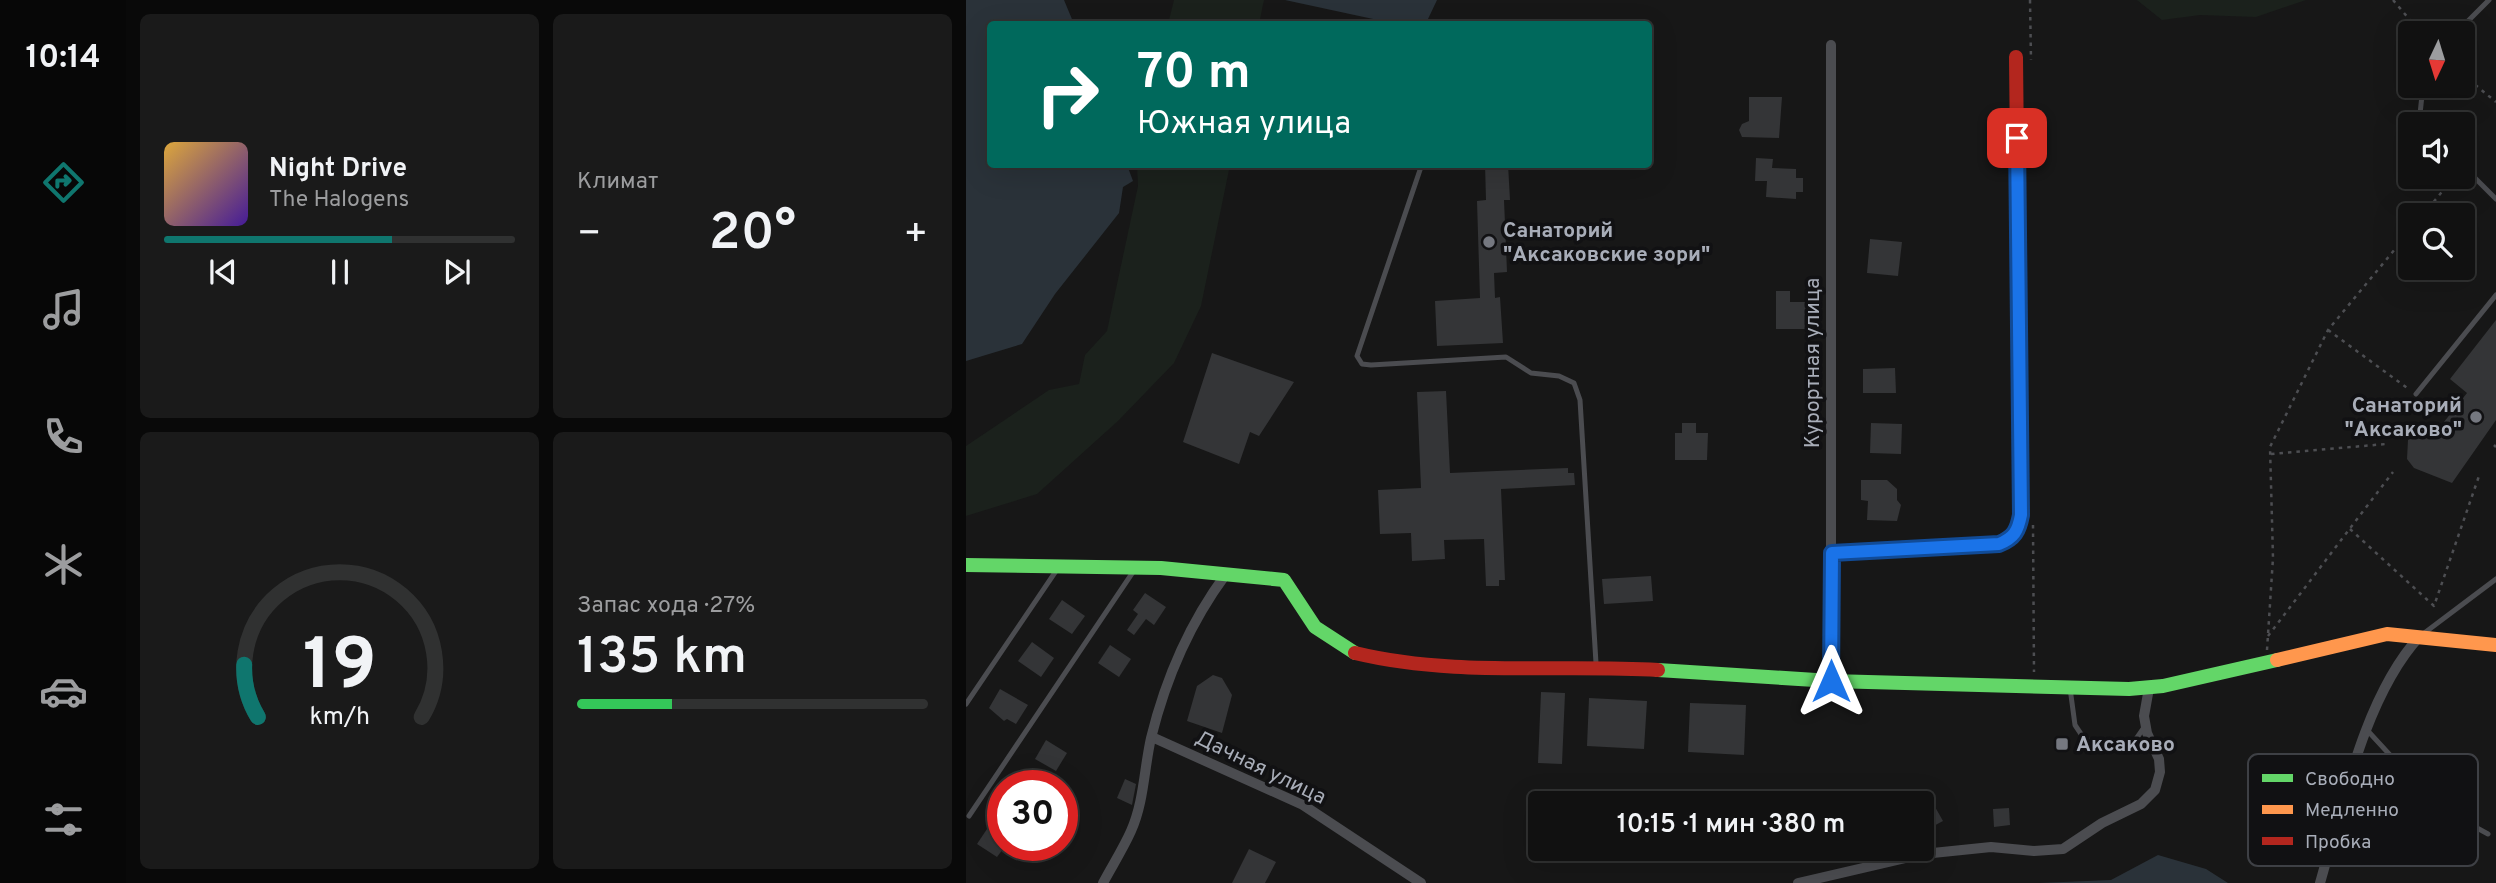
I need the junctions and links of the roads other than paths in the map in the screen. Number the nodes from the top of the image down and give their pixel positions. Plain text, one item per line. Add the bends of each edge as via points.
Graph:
1 (2488, 0) edge
2 (2468, 21) edge
3 (1831, 45) dead end
4 (2016, 57) dead end
5 (1421, 168) edge
6 (2475, 178) edge
7 (2496, 199) edge
8 (2496, 295) edge
9 (2416, 394) road end
10 (1832, 553) junction
11 (966, 565) edge
12 (1059, 567) junction
13 (1136, 568) junction
14 (1226, 575) junction
15 (2496, 579) edge
16 (2421, 636) junction
17 (2496, 645) edge
18 (1596, 666) junction
19 (1831, 681) junction
20 (2069, 688) junction
21 (2149, 688) junction
22 (966, 705) edge
23 (2145, 726) junction
24 (2367, 729) junction
25 (1152, 737) junction
26 (2359, 754) edge
27 (2390, 754) edge
28 (969, 817) dead end
29 (2478, 829) edge
30 (2488, 834) dead end
31 (2325, 866) edge
32 (1103, 883) edge
33 (1421, 883) edge
34 (1798, 883) edge
35 (2320, 883) edge

1 - 2 lane
3 - 10 street, Курортная улица
4 - 10 street via 2018,529 2011,539 1999,544
5 - 18 lane via 1357,355 1362,363 1371,365 1506,357 1531,373 1574,383 1580,400
6 - 7 lane
8 - 9 lane
10 - 19 street, Курортная улица
11 - 12 street
12 - 13 street
12 - 22 lane
13 - 14 street
13 - 28 lane
14 - 18 street via 1284,580 1315,627 1356,653 1470,667
14 - 25 street via 1200,608 1174,660
15 - 16 lane
16 - 17 street
16 - 21 street via 2387,634
16 - 24 street via 2400,664
18 - 19 street
19 - 20 street
20 - 21 street
20 - 23 lane via 2075,725 2085,740 2136,740
21 - 23 street
23 - 34 street via 2159,758 2155,790 2141,804 2063,849 1991,847 1923,854
24 - 26 street
24 - 27 lane
25 - 32 street via 1131,831
25 - 33 street, Дачная улица via 1303,804
29 - 30 lane
31 - 35 street

